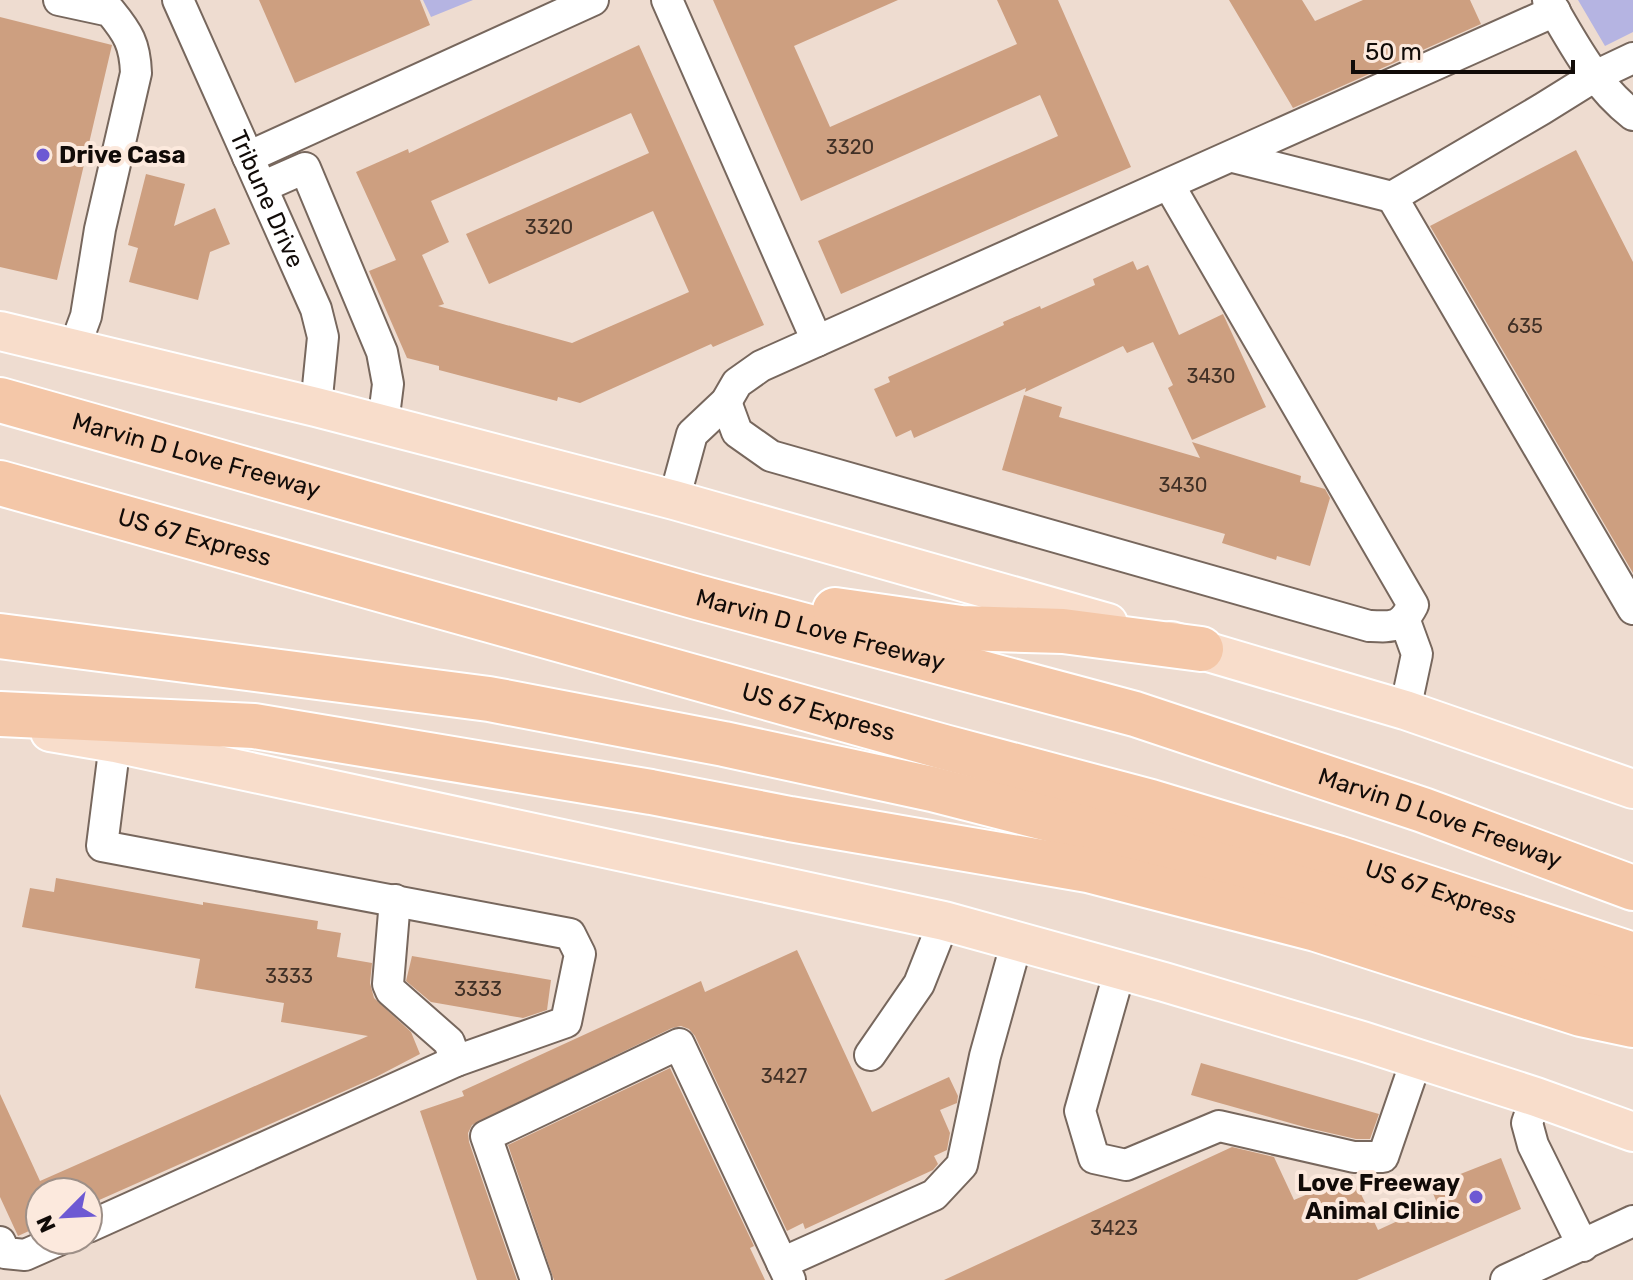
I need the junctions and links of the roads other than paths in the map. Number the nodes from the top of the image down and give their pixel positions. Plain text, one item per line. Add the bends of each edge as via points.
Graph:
1 (59, 0) edge
2 (178, 0) edge
3 (593, 0) edge
4 (667, 0) edge
5 (1551, 6) edge
6 (1633, 58) edge
7 (1595, 76) junction
8 (1633, 115) edge
9 (297, 135) junction
10 (248, 157) junction
11 (1233, 157) junction
12 (305, 168) junction
13 (1169, 185) junction
14 (262, 187) junction
15 (1392, 197) junction
16 (0, 331) edge
17 (817, 341) junction
18 (74, 349) junction
19 (0, 400) edge
20 (726, 402) junction
21 (316, 407) junction
22 (383, 424) junction
23 (0, 483) edge
24 (674, 500) junction
25 (697, 597) junction
26 (1633, 609) edge
27 (1405, 621) junction
28 (0, 636) edge
29 (1201, 649) junction
30 (1405, 710) junction
31 (0, 714) edge
32 (0, 723) edge
33 (115, 743) junction
34 (1633, 789) edge
35 (1633, 888) edge
36 (395, 900) junction
37 (944, 921) junction
38 (1017, 941) junction
39 (1633, 955) edge
40 (1120, 970) junction
41 (1633, 1000) edge
42 (1633, 1025) edge
43 (870, 1055) dead end
44 (1417, 1058) junction
45 (456, 1061) junction
46 (1536, 1097) junction
47 (1633, 1132) edge
48 (104, 1220) edge
49 (1633, 1221) edge
50 (0, 1242) edge
51 (1583, 1246) junction
52 (24, 1255) edge
53 (786, 1271) edge
54 (536, 1280) edge
55 (1506, 1280) edge

1 - 18 street via 110,11 128,34 136,73 86,316
2 - 10 street, Tribune Drive
3 - 9 street
4 - 17 street
5 - 7 street
5 - 11 street
6 - 7 street
7 - 8 street
7 - 15 street
9 - 10 street
9 - 12 street
10 - 14 street, Tribune Drive
11 - 13 street
11 - 15 street
12 - 14 street
12 - 22 street via 382,352 388,384
13 - 17 street
13 - 27 street via 1413,605
14 - 21 street, Tribune Drive via 305,281 323,337
15 - 26 street
16 - 18 main road
17 - 20 street via 761,366 737,383
18 - 21 main road
19 - 25 highway, Marvin D Love Freeway
20 - 24 street via 692,434
20 - 27 street via 737,432 771,456 1369,626 1392,627
21 - 22 main road
22 - 24 main road
23 - 39 highway, US 67 Express via 1151,802
24 - 29 main road
25 - 29 highway
25 - 35 highway, Marvin D Love Freeway via 1135,714 1423,810
27 - 30 street via 1417,654
28 - 41 highway via 489,699 917,786 1341,900
29 - 30 main road
30 - 34 main road
31 - 42 highway via 254,726 1088,870 1316,929 1581,1014
32 - 33 main road
33 - 36 street via 102,846
33 - 37 main road
36 - 45 street via 388,984 449,1042
36 - 45 street via 570,934 580,954 566,1022
37 - 38 main road
37 - 43 street via 919,984
38 - 40 main road
38 - 53 street via 962,1165 934,1195
40 - 44 main road
40 - 44 street via 1080,1111 1094,1158 1126,1165 1219,1126 1354,1157 1383,1157
44 - 46 main road
45 - 48 street
46 - 47 main road
46 - 51 street via 1527,1123 1533,1145
49 - 51 street
50 - 52 street via 5,1253
51 - 55 street
53 - 54 street via 679,1044 486,1136

